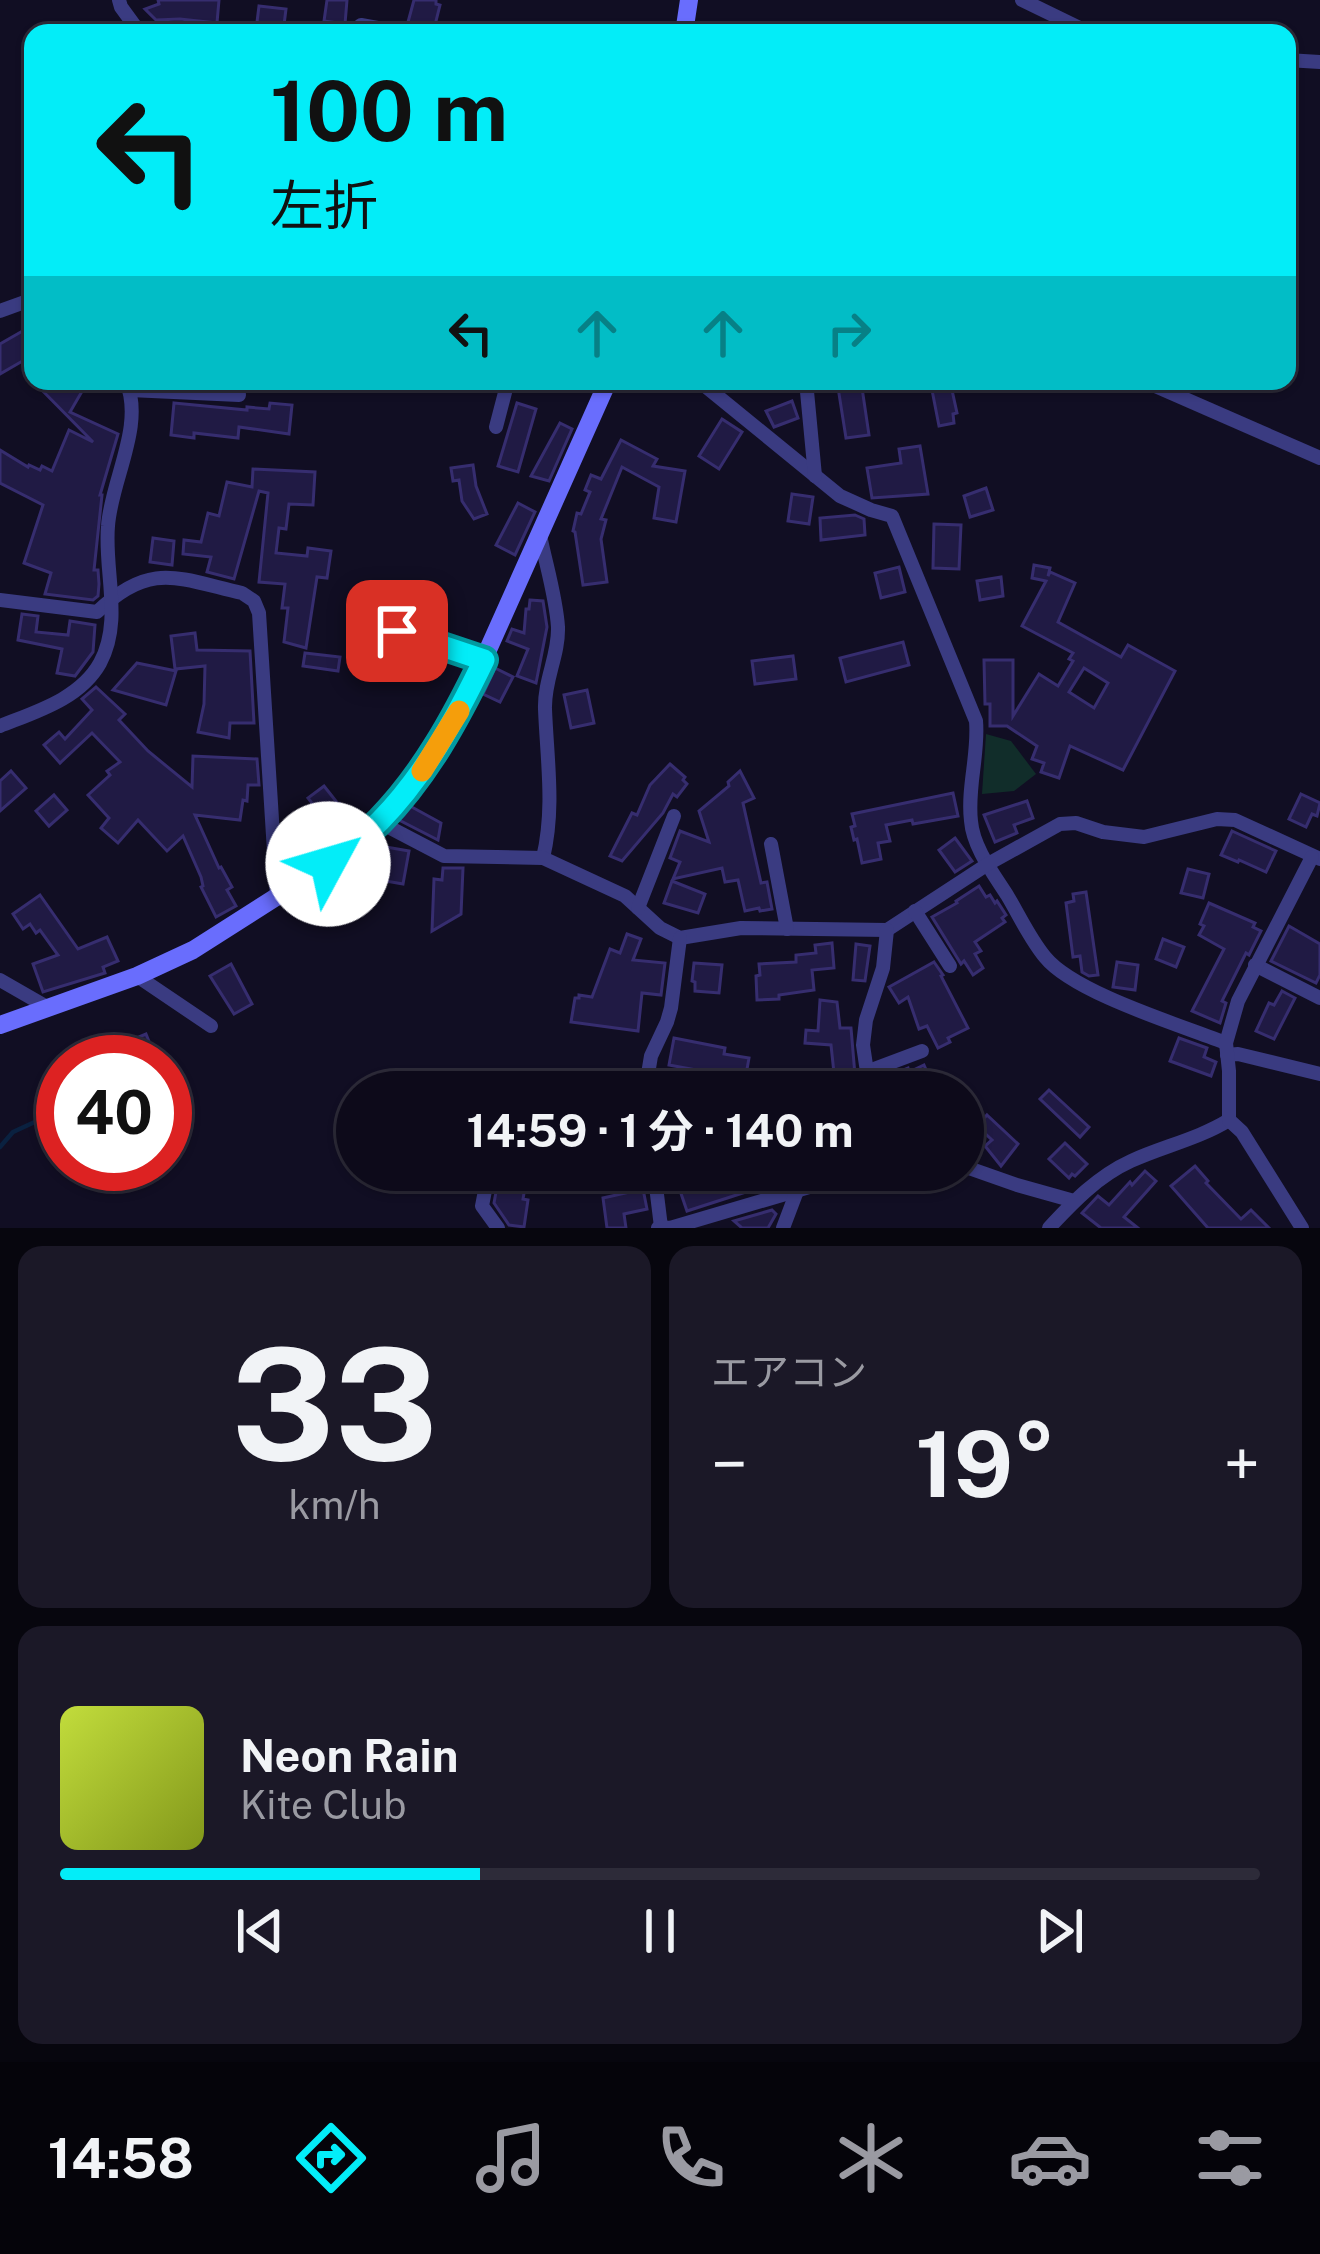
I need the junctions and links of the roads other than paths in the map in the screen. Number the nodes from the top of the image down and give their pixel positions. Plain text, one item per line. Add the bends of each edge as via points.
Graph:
1 (1022, 0) edge
2 (1071, 24) edge
3 (128, 390) edge
4 (506, 390) edge
5 (604, 390) edge
6 (710, 390) edge
7 (807, 390) edge
8 (1165, 390) edge
9 (496, 427) dead end
10 (1320, 458) edge
11 (815, 476) junction
12 (540, 535) junction
13 (112, 597) junction
14 (0, 600) edge
15 (397, 631) dead end
16 (484, 660) junction
17 (0, 726) edge
18 (674, 816) dead end
19 (379, 822) junction
20 (771, 844) dead end
21 (543, 858) junction
22 (1316, 858) edge
23 (988, 864) junction
24 (277, 899) junction
25 (638, 908) junction
26 (916, 910) junction
27 (787, 929) junction
28 (886, 930) junction
29 (680, 938) junction
30 (1255, 965) junction
31 (950, 966) dead end
32 (137, 976) junction
33 (0, 980) edge
34 (1320, 998) edge
35 (47, 1007) junction
36 (0, 1025) edge
37 (211, 1026) dead end
38 (1227, 1049) junction
39 (922, 1052) dead end
40 (648, 1071) edge
41 (866, 1071) edge
42 (869, 1071) edge
43 (1320, 1074) edge
44 (1229, 1120) junction
45 (984, 1173) edge
46 (485, 1191) edge
47 (656, 1191) edge
48 (797, 1191) joint
49 (1074, 1201) junction
50 (659, 1227) edge
51 (498, 1228) edge
52 (783, 1228) edge
53 (1048, 1228) edge
54 (1302, 1228) edge

1 - 2 street
3 - 13 street via 131,416 108,526
4 - 9 street
5 - 12 street
6 - 11 street
7 - 11 street
8 - 10 street
11 - 23 street via 852,502 892,516 976,721 971,827
12 - 16 street
12 - 21 street via 558,627 544,703 551,803
13 - 14 street via 97,612
13 - 17 street via 102,661 89,679 55,705
13 - 24 street via 160,575 254,601
15 - 16 street
16 - 19 street via 442,740
18 - 25 street
19 - 21 street via 444,856
19 - 24 street
20 - 27 street
21 - 25 street
22 - 23 street via 1247,824 1217,819 1144,837 1060,824
22 - 30 street
23 - 26 street
23 - 38 street via 1045,957 1067,978
24 - 32 street
25 - 29 street
26 - 28 street
26 - 31 street
27 - 28 street
27 - 29 street
28 - 41 street via 866,1020
29 - 40 street via 668,1022
30 - 34 street
30 - 38 street
32 - 35 street
32 - 37 street
33 - 35 street
35 - 36 street
38 - 43 street
38 - 44 street
39 - 42 street
44 - 49 street via 1133,1160
44 - 54 street
45 - 49 street
46 - 51 street via 482,1207
47 - 50 street
48 - 50 street
48 - 52 street
49 - 53 street

